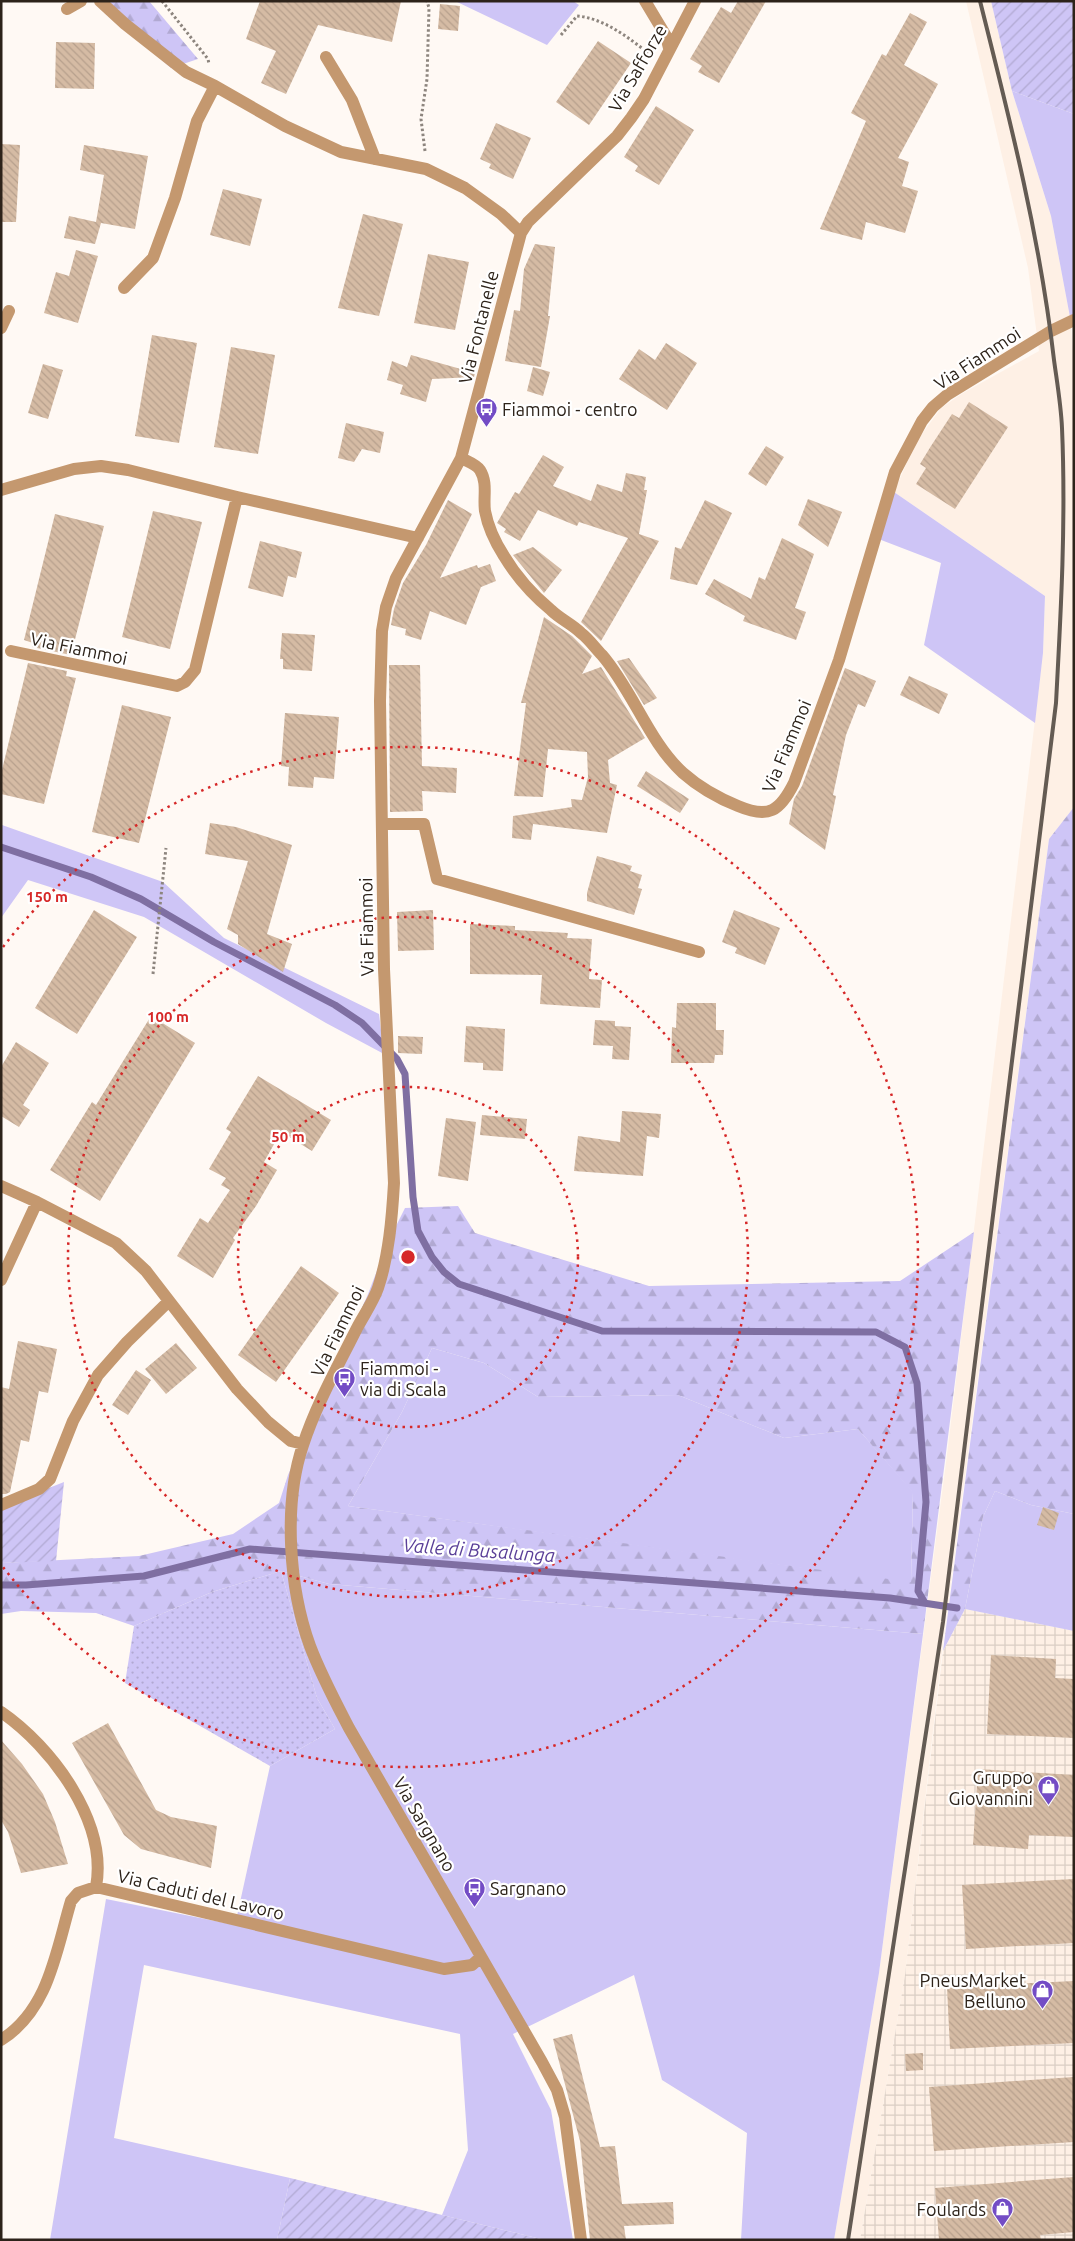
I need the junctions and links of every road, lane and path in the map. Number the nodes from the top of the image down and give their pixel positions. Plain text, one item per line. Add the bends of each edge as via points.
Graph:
1 (81, 1) edge
2 (100, 1) edge
3 (162, 1) edge
4 (427, 1) edge
5 (645, 1) edge
6 (695, 1) edge
7 (67, 9) dead end
8 (560, 35) dead end
9 (669, 48) junction
10 (326, 57) dead end
11 (662, 65) junction
12 (215, 86) junction
13 (375, 159) junction
14 (426, 169) junction
15 (539, 211) joint
16 (521, 233) junction
17 (124, 288) dead end
18 (9, 311) dead end
19 (1074, 320) edge
20 (1, 328) edge
21 (461, 458) junction
22 (1, 490) edge
23 (237, 497) junction
24 (418, 538) junction
25 (11, 651) dead end
26 (382, 824) junction
27 (166, 848) dead end
28 (699, 952) dead end
29 (153, 974) dead end
30 (1, 1186) edge
31 (37, 1202) junction
32 (1, 1280) edge
33 (169, 1302) junction
34 (303, 1444) junction
35 (1, 1506) edge
36 (1, 1712) edge
37 (96, 1887) junction
38 (481, 1957) junction
39 (1, 2040) edge
40 (581, 2240) edge

1 - 7 street
2 - 12 street via 186,72
3 - 12 path via 208,59
4 - 14 path via 427,79 421,119
5 - 9 street via 666,36
6 - 9 street, Via Safforze
8 - 11 path via 577,16 591,17 629,39
9 - 11 street, Via Safforze
10 - 13 street via 352,100
11 - 15 street, Via Safforze via 644,99 617,136
12 - 13 street via 285,126 341,152
12 - 17 street via 197,121 175,198 153,258
13 - 14 street
14 - 16 street via 465,188
15 - 16 street, Via Fontanelle
16 - 21 street, Via Fontanelle
18 - 20 street
19 - 21 street, Via Fiammoi via 947,395 922,421 895,472 838,660 794,783 786,799 771,811 761,814 699,786 669,758 622,680 602,655 581,632 545,605 504,557 489,529 485,483 480,468
21 - 24 street, Via Fiammoi
22 - 23 street via 74,469 102,466
23 - 24 street
23 - 25 street, Via Fiammoi via 195,670 185,682 177,686
24 - 26 street, Via Fiammoi via 396,578 382,631
26 - 28 street via 424,824 438,879
26 - 34 street, Via Fiammoi via 393,1209 377,1289
27 - 29 path
30 - 31 street
31 - 32 street
31 - 33 street via 116,1243 146,1271
33 - 34 street via 237,1389 268,1422 291,1441
33 - 35 street via 98,1375 73,1421 50,1479 38,1489
34 - 38 street, Via Sargnano via 292,1492 291,1537 299,1605 310,1645 326,1685
36 - 37 street via 51,1759 72,1788 88,1820 96,1848
37 - 38 street, Via Caduti del Lavoro via 444,1968 472,1965
37 - 39 street, Via Caduti del Lavoro via 78,1893 71,1901 41,1997 20,2027
38 - 40 street, Via Sargnano via 557,2090 565,2117

